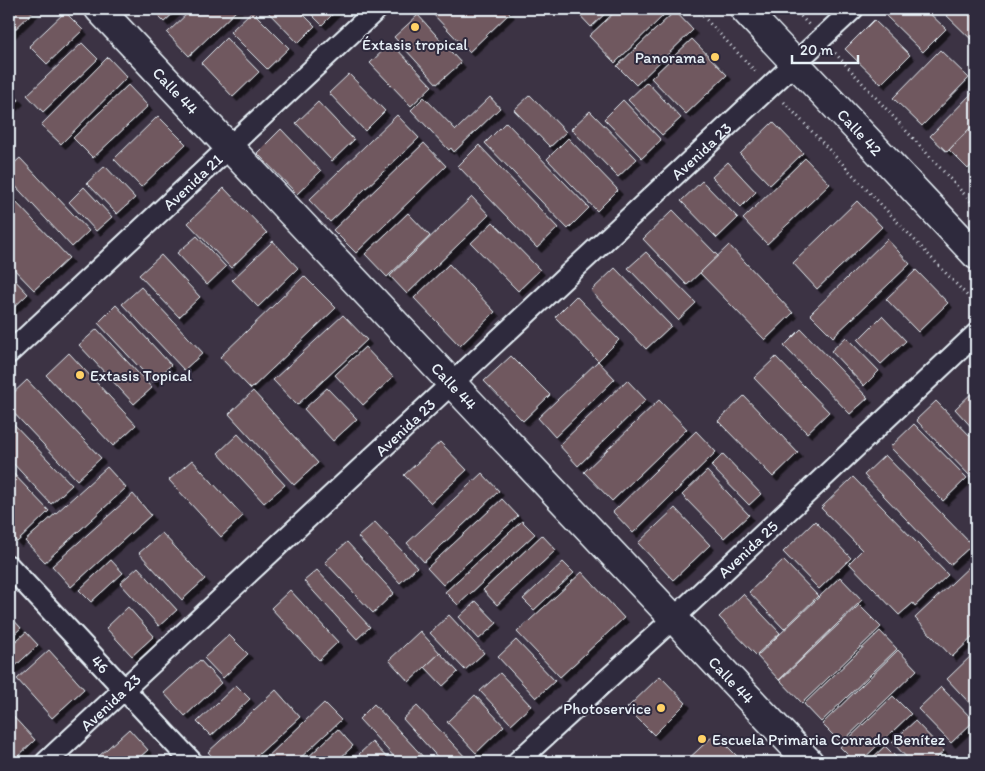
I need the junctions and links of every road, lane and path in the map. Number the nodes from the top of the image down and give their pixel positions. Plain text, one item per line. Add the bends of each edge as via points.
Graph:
1 (99, 9) edge
2 (377, 9) edge
3 (696, 9) edge
4 (744, 9) edge
5 (794, 9) edge
6 (853, 9) edge
7 (821, 38) junction
8 (795, 63) junction
9 (769, 87) junction
10 (228, 147) junction
11 (976, 207) edge
12 (976, 255) edge
13 (976, 305) edge
14 (976, 334) edge
15 (9, 353) edge
16 (454, 384) junction
17 (9, 566) edge
18 (674, 618) junction
19 (123, 689) junction
20 (46, 762) edge
21 (192, 762) edge
22 (517, 762) edge
23 (809, 762) edge

1 - 10 street, Calle 44
2 - 10 street, Avenida 21
3 - 9 path
4 - 8 street, Calle 42
5 - 7 path
6 - 7 street, Avenida 23
7 - 8 street, Avenida 23
7 - 11 path
8 - 9 street, Avenida 23
8 - 12 street, Calle 42
9 - 13 path
9 - 16 street, Avenida 23
10 - 15 street, Avenida 21
10 - 16 street, Calle 44
14 - 18 street, Avenida 25
16 - 18 street, Calle 44
16 - 19 street, Avenida 23
17 - 19 street, 46
18 - 22 street, Avenida 25
18 - 23 street, Calle 44
19 - 20 street, Avenida 23
19 - 21 street, 46

